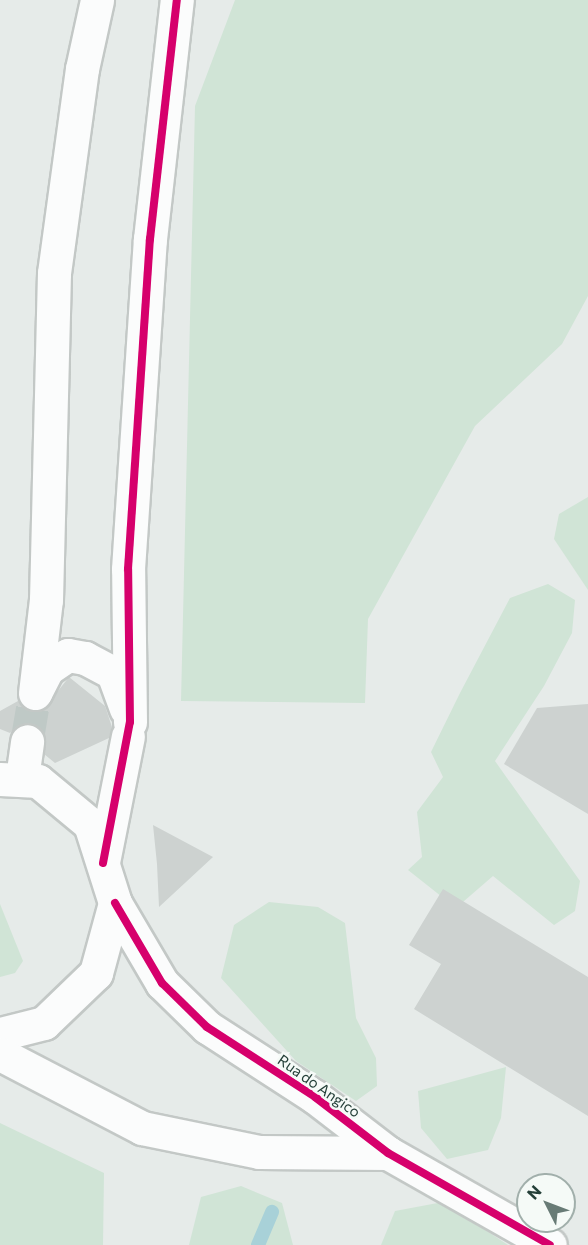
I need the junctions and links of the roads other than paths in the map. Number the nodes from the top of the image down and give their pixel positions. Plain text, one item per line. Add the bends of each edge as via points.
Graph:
1 (97, 0) edge
2 (177, 0) edge
3 (129, 729) junction
4 (27, 741) tunnel mouth
5 (11, 778) edge
6 (103, 864) junction
7 (115, 903) junction
8 (0, 1034) edge
9 (0, 1054) edge
10 (388, 1153) junction
11 (550, 1245) edge

1 - 3 street via 82,69 54,273 46,600 35,693 47,669 68,655 85,658 113,673
2 - 3 street via 150,239 129,557
3 - 6 street
4 - 5 street
5 - 6 street, Rua do Angico via 38,781 90,824
6 - 7 street, Rua do Angico
7 - 8 street via 96,973 44,1023
7 - 10 street, Rua do Angico via 162,983 207,1027 315,1097
9 - 10 street, Rua do Angico via 142,1128 259,1152
10 - 11 street, Rua do Angico

